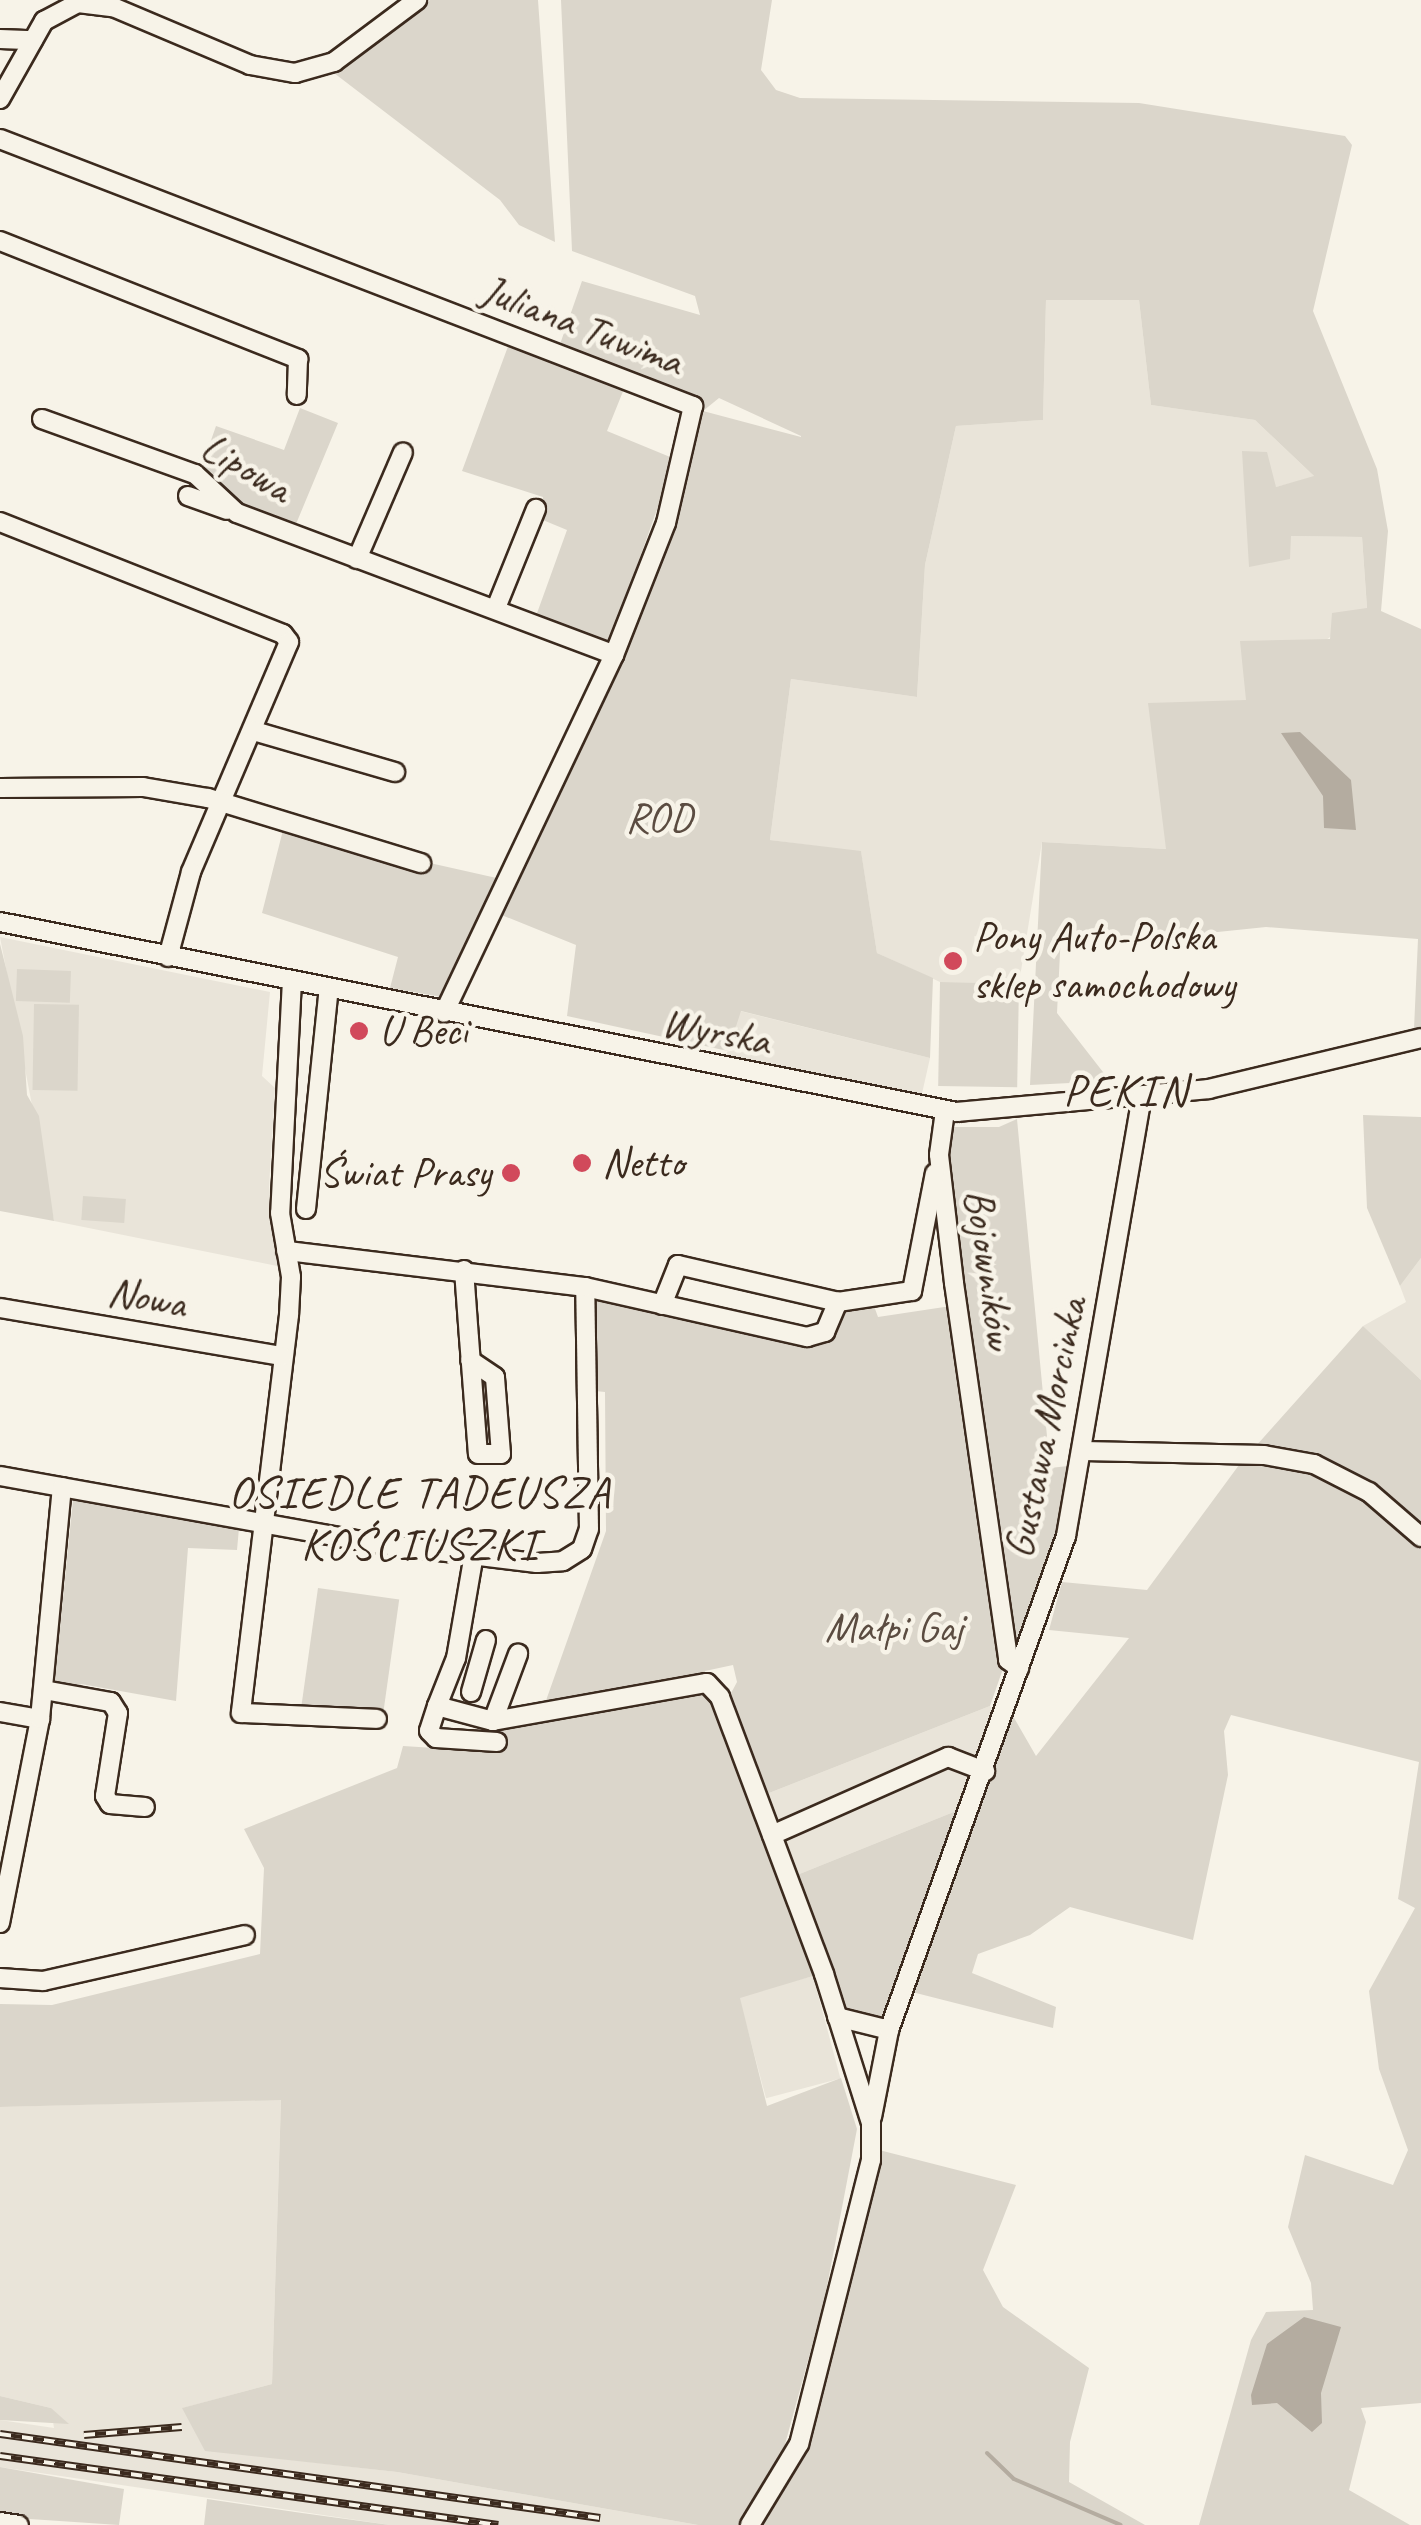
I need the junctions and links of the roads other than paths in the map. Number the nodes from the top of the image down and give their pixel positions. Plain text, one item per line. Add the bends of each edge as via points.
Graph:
1 (416, 0) edge
2 (78, 1) edge
3 (0, 39) edge
4 (32, 40) junction
5 (0, 99) edge
6 (0, 139) edge
7 (0, 241) edge
8 (297, 395) dead end
9 (42, 419) dead end
10 (403, 452) dead end
11 (188, 496) dead end
12 (536, 509) dead end
13 (237, 513) junction
14 (0, 522) edge
15 (357, 559) junction
16 (496, 608) junction
17 (614, 654) junction
18 (254, 730) junction
19 (395, 772) dead end
20 (0, 788) edge
21 (222, 806) junction
22 (421, 863) dead end
23 (0, 922) edge
24 (168, 957) junction
25 (292, 980) junction
26 (329, 988) junction
27 (444, 1013) junction
28 (1421, 1038) edge
29 (1142, 1097) junction
30 (945, 1111) junction
31 (938, 1155) junction
32 (306, 1209) dead end
33 (286, 1251) junction
34 (464, 1270) junction
35 (585, 1287) junction
36 (838, 1302) junction
37 (662, 1304) junction
38 (0, 1308) edge
39 (282, 1356) junction
40 (470, 1360) junction
41 (1084, 1451) junction
42 (0, 1476) edge
43 (62, 1487) junction
44 (263, 1524) junction
45 (1421, 1537) edge
46 (474, 1554) junction
47 (486, 1640) dead end
48 (518, 1654) dead end
49 (1020, 1668) junction
50 (445, 1685) junction
51 (44, 1690) junction
52 (437, 1706) junction
53 (0, 1712) edge
54 (40, 1719) junction
55 (377, 1719) dead end
56 (492, 1721) junction
57 (497, 1742) dead end
58 (986, 1768) junction
59 (145, 1807) dead end
60 (772, 1835) junction
61 (0, 1924) edge
62 (244, 1935) dead end
63 (0, 1978) edge
64 (837, 2017) junction
65 (889, 2030) junction
66 (871, 2123) junction
67 (0, 2522) edge
68 (19, 2525) edge
69 (750, 2525) edge

1 - 2 street via 334,62 295,72 250,65 113,7
2 - 4 street via 44,20
3 - 4 street
4 - 5 street
6 - 17 street, Juliana Tuwima via 693,406 666,523
7 - 8 street via 298,359
9 - 13 street, Lipowa via 195,474
10 - 15 street
11 - 13 street
12 - 16 street
13 - 15 street, Lipowa
14 - 18 street via 283,634 286,655
15 - 16 street, Lipowa
16 - 17 street, Lipowa
17 - 27 street, Juliana Tuwima
18 - 19 street
18 - 21 street
20 - 21 street via 122,784
21 - 22 street
21 - 24 street via 192,872
23 - 24 street, Wyrska
24 - 25 street, Wyrska
25 - 26 street, Wyrska
25 - 33 street via 280,1213
26 - 27 street, Wyrska
26 - 32 street
27 - 30 street, Wyrska
28 - 29 street, Wyrska via 1231,1084
29 - 30 street, Wyrska
29 - 41 street, Gustawa Morcinka
30 - 31 street, Bojowników
31 - 36 street via 912,1291
31 - 49 street, Bojowników via 1008,1660
33 - 34 street
33 - 39 street
34 - 35 street
34 - 40 street
35 - 37 street
35 - 46 street via 589,1528 582,1549 563,1561 536,1563
36 - 37 street via 824,1332 807,1338
36 - 37 street via 678,1265
38 - 39 street, Nowa
39 - 44 street
40 - 40 street via 478,1454 501,1454 494,1376
41 - 45 street via 1264,1455 1314,1464 1369,1492
41 - 49 street, Gustawa Morcinka via 1066,1536
42 - 43 street
43 - 44 street
43 - 51 street
44 - 46 street
44 - 55 street via 241,1713
46 - 50 street
47 - 50 street via 477,1693
48 - 56 street
49 - 58 street, Gustawa Morcinka
50 - 52 street
51 - 54 street
51 - 59 street via 111,1702 118,1712 106,1796 110,1804
52 - 56 street
52 - 57 street via 430,1731 436,1738
53 - 54 street
54 - 61 street
56 - 60 street via 707,1683 720,1697
58 - 60 street via 948,1756
58 - 65 street, Gustawa Morcinka
60 - 64 street
62 - 63 street via 43,1981
64 - 65 street
64 - 66 street
65 - 66 street, Gustawa Morcinka
66 - 69 street via 871,2160 799,2444
67 - 68 street

